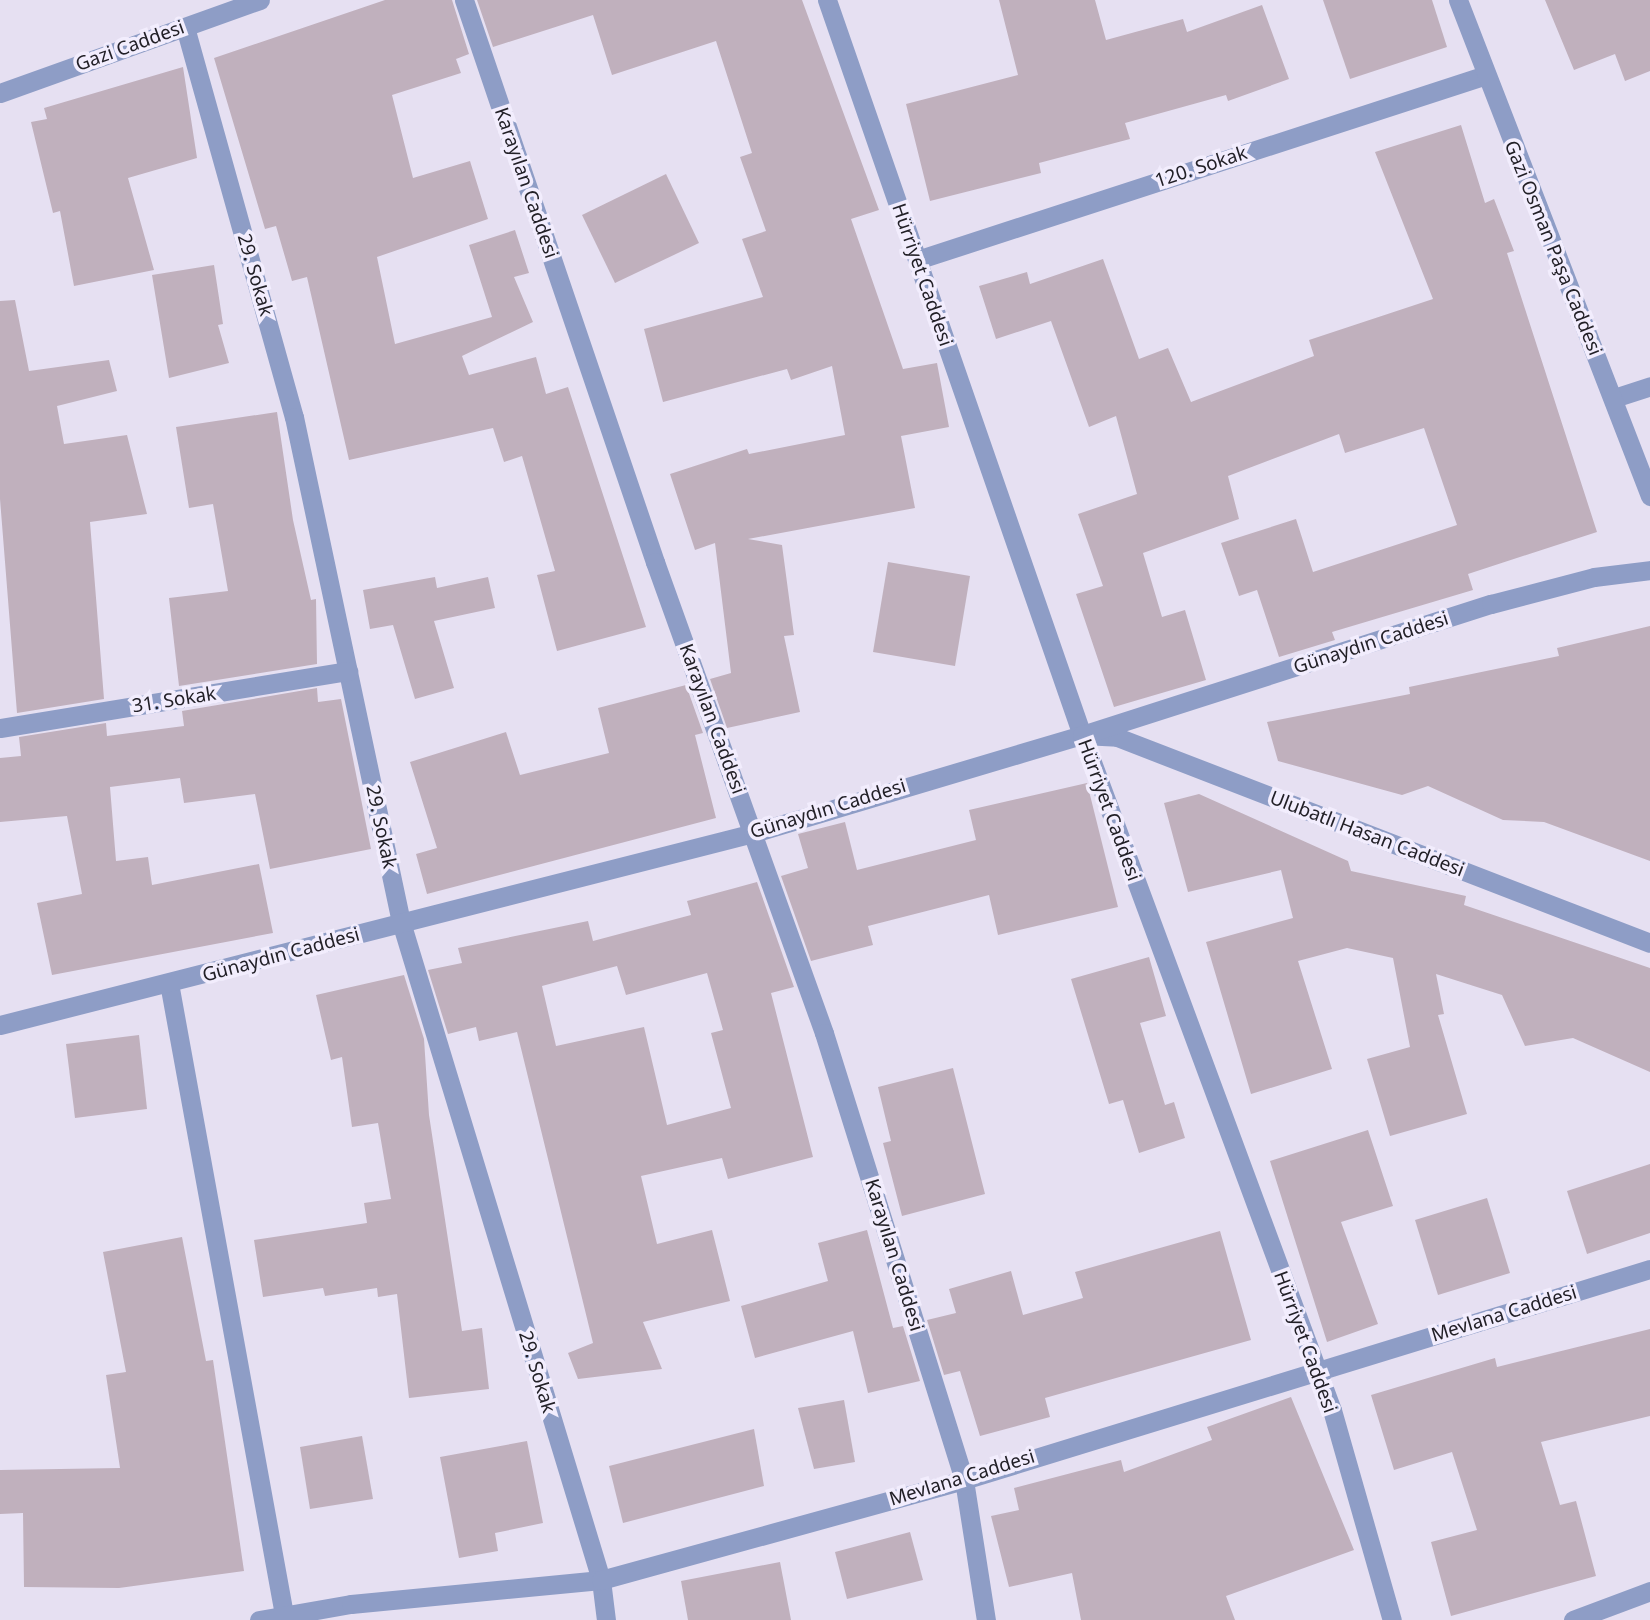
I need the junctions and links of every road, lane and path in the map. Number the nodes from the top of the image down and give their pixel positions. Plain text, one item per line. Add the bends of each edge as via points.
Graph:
1 (260, 0) edge
2 (464, 0) edge
3 (827, 0) edge
4 (1458, 0) edge
5 (185, 27) junction
6 (1486, 75) junction
7 (0, 93) edge
8 (917, 260) junction
9 (1650, 386) edge
10 (1614, 398) junction
11 (1650, 496) edge
12 (1650, 570) edge
13 (348, 671) junction
14 (0, 728) edge
15 (1082, 736) junction
16 (753, 833) junction
17 (401, 922) junction
18 (1650, 943) edge
19 (169, 984) junction
20 (0, 1025) edge
21 (1650, 1269) edge
22 (1318, 1373) junction
23 (964, 1480) junction
24 (601, 1580) junction
25 (1650, 1591) edge
26 (285, 1617) edge
27 (259, 1620) edge
28 (606, 1620) edge
29 (986, 1620) edge
30 (1392, 1620) edge
31 (1573, 1620) edge

1 - 5 street, Gazi Caddesi
2 - 16 street, Karayılan Caddesi
3 - 8 street, Hürriyet Caddesi
4 - 6 street, Gazi Osman Paşa Caddesi
5 - 7 street, Gazi Caddesi
5 - 13 street, 29. Sokak via 295,417
6 - 8 street, 120. Sokak
6 - 10 street, Gazi Osman Paşa Caddesi
8 - 15 street, Hürriyet Caddesi
9 - 10 street
10 - 11 street, Gazi Osman Paşa Caddesi
12 - 15 street, Günaydın Caddesi via 1594,577 1491,604
13 - 14 street, 31. Sokak
13 - 17 street, 29. Sokak
15 - 16 street, Günaydın Caddesi
15 - 18 street, Ulubatlı Hasan Caddesi via 1117,737
15 - 22 street, Hürriyet Caddesi
16 - 17 street, Günaydın Caddesi
16 - 23 street, Karayılan Caddesi via 824,1033
17 - 19 street, Günaydın Caddesi
17 - 24 street, 29. Sokak
19 - 20 street, Günaydın Caddesi
19 - 26 street
21 - 22 street, Mevlana Caddesi
22 - 23 street, Mevlana Caddesi via 1165,1414
22 - 30 street, Hürriyet Caddesi
23 - 24 street, Mevlana Caddesi
23 - 29 street, Karayılan Caddesi
24 - 26 street, Mevlana Caddesi
24 - 28 street, 29. Sokak
25 - 31 street
26 - 27 street, Mevlana Caddesi

